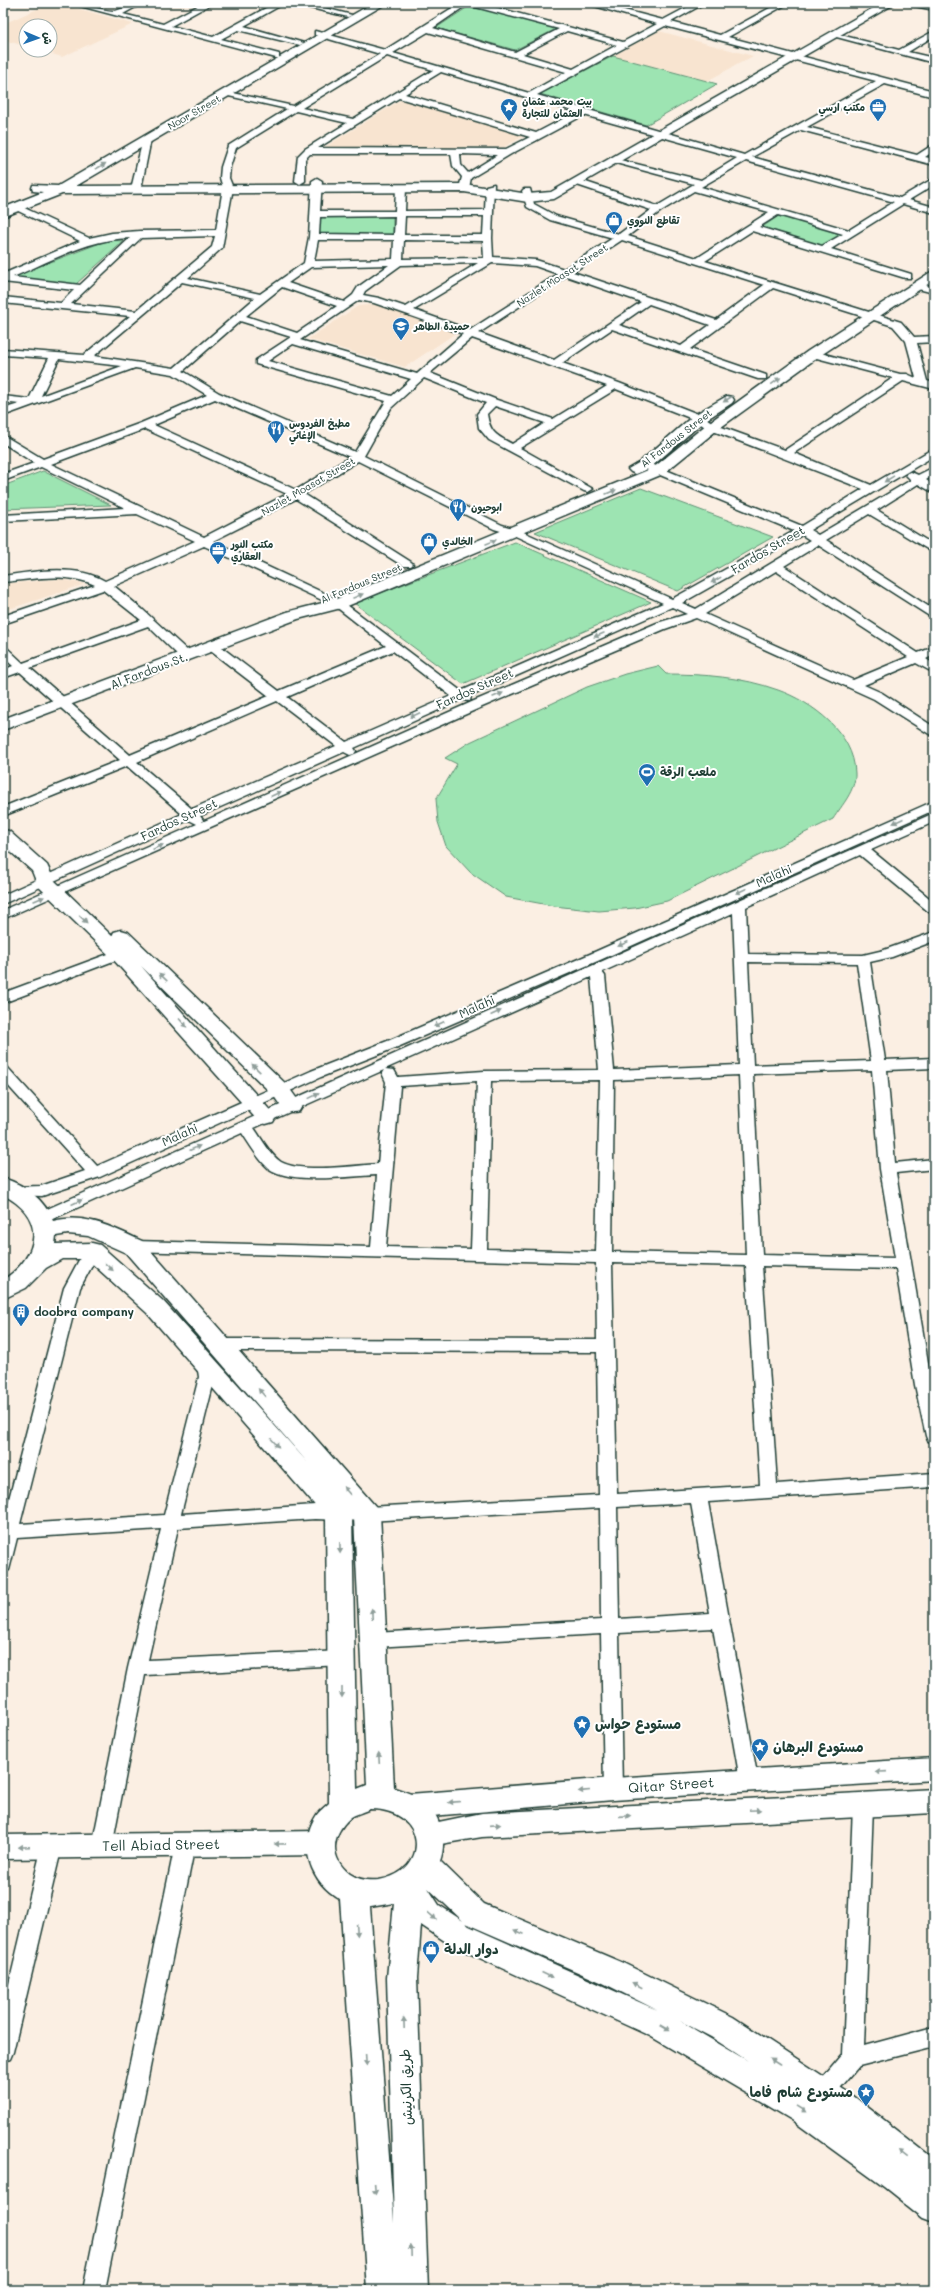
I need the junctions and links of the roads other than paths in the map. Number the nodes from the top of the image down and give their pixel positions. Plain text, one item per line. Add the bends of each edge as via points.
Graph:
1 (73, 3) edge
2 (139, 3) edge
3 (209, 3) edge
4 (282, 3) edge
5 (294, 3) edge
6 (368, 3) edge
7 (381, 3) edge
8 (465, 3) edge
9 (471, 3) edge
10 (588, 3) edge
11 (701, 3) edge
12 (785, 3) edge
13 (874, 3) edge
14 (890, 3) edge
15 (913, 3) edge
16 (934, 8) edge
17 (115, 14) junction
18 (348, 15) junction
19 (664, 23) junction
20 (164, 27) junction
21 (237, 27) junction
22 (427, 29) junction
23 (566, 29) junction
24 (934, 33) edge
25 (323, 34) junction
26 (833, 35) junction
27 (719, 39) junction
28 (213, 40) junction
29 (300, 43) junction
30 (623, 44) junction
31 (901, 52) junction
32 (386, 53) junction
33 (514, 55) junction
34 (276, 56) junction
35 (787, 57) junction
36 (934, 61) edge
37 (440, 69) junction
38 (574, 72) junction
39 (883, 81) junction
40 (227, 93) junction
41 (934, 94) edge
42 (398, 95) junction
43 (529, 96) junction
44 (293, 109) junction
45 (583, 112) junction
46 (353, 122) junction
47 (802, 128) junction
48 (654, 132) junction
49 (536, 136) junction
50 (147, 139) junction
51 (934, 147) edge
52 (308, 151) junction
53 (456, 151) junction
54 (508, 152) junction
55 (744, 158) junction
56 (918, 158) junction
57 (616, 160) junction
58 (934, 162) edge
59 (300, 181) junction
60 (934, 181) edge
61 (72, 182) junction
62 (577, 182) junction
63 (465, 183) junction
64 (702, 183) junction
65 (226, 185) junction
66 (316, 185) junction
67 (56, 186) junction
68 (136, 186) junction
69 (401, 188) junction
70 (490, 188) junction
71 (693, 188) junction
72 (527, 194) junction
73 (900, 201) junction
74 (3, 204) edge
75 (17, 208) junction
76 (658, 209) junction
77 (934, 210) edge
78 (776, 212) junction
79 (400, 213) junction
80 (488, 213) junction
81 (3, 214) edge
82 (315, 214) junction
83 (753, 228) junction
84 (221, 233) junction
85 (851, 233) junction
86 (140, 234) junction
87 (314, 237) junction
88 (621, 237) junction
89 (399, 238) junction
90 (487, 238) junction
91 (88, 241) junction
92 (824, 249) junction
93 (934, 259) edge
94 (489, 261) junction
95 (698, 261) junction
96 (398, 262) junction
97 (309, 264) junction
98 (567, 272) junction
99 (934, 274) edge
100 (3, 278) edge
101 (181, 279) junction
102 (913, 281) junction
103 (281, 284) junction
104 (772, 284) junction
105 (82, 288) junction
106 (934, 290) edge
107 (262, 297) junction
108 (357, 297) junction
109 (3, 300) edge
110 (648, 301) junction
111 (344, 305) junction
112 (63, 306) junction
113 (408, 310) junction
114 (857, 310) junction
115 (139, 314) junction
116 (872, 314) junction
117 (238, 317) junction
118 (717, 324) junction
119 (612, 326) junction
120 (471, 334) junction
121 (295, 338) junction
122 (934, 339) edge
123 (911, 340) junction
124 (682, 350) junction
125 (3, 352) edge
126 (813, 354) junction
127 (56, 356) junction
128 (86, 358) junction
129 (554, 364) junction
130 (134, 365) junction
131 (176, 371) junction
132 (421, 376) junction
133 (903, 376) junction
134 (762, 377) junction
135 (922, 382) junction
136 (615, 385) junction
137 (934, 386) edge
138 (214, 395) junction
139 (3, 398) edge
140 (394, 400) junction
141 (32, 402) junction
142 (493, 402) junction
143 (3, 413) edge
144 (699, 418) junction
145 (555, 423) junction
146 (144, 425) junction
147 (712, 427) junction
148 (3, 438) edge
149 (512, 448) junction
150 (934, 451) edge
151 (786, 454) junction
152 (358, 457) junction
153 (41, 463) junction
154 (652, 468) junction
155 (903, 470) junction
156 (934, 470) edge
157 (3, 478) edge
158 (918, 480) junction
159 (588, 489) junction
160 (872, 489) junction
161 (934, 490) edge
162 (296, 494) junction
163 (868, 509) junction
164 (139, 511) junction
165 (3, 518) edge
166 (498, 527) junction
167 (802, 530) junction
168 (515, 532) junction
169 (819, 540) junction
170 (205, 541) junction
171 (934, 550) edge
172 (407, 564) junction
173 (776, 566) junction
174 (3, 579) edge
175 (107, 585) junction
176 (324, 597) junction
177 (673, 603) junction
178 (340, 604) junction
179 (293, 615) junction
180 (695, 615) junction
181 (934, 615) edge
182 (3, 620) edge
183 (148, 622) junction
184 (212, 646) junction
185 (395, 646) junction
186 (3, 651) edge
187 (934, 651) edge
188 (186, 656) junction
189 (919, 657) junction
190 (21, 667) junction
191 (934, 668) edge
192 (3, 674) edge
193 (853, 685) junction
194 (459, 696) junction
195 (277, 697) junction
196 (478, 704) junction
197 (62, 705) junction
198 (3, 725) edge
199 (934, 733) edge
200 (343, 747) junction
201 (359, 757) junction
202 (128, 761) junction
203 (934, 805) edge
204 (3, 812) edge
205 (190, 815) junction
206 (934, 817) edge
207 (204, 826) junction
208 (3, 835) edge
209 (862, 850) junction
210 (54, 881) junction
211 (3, 900) edge
212 (739, 904) junction
213 (934, 909) edge
214 (3, 915) edge
215 (934, 936) edge
216 (119, 954) junction
217 (741, 958) junction
218 (863, 959) junction
219 (593, 970) junction
220 (3, 998) edge
221 (385, 1063) junction
222 (934, 1063) edge
223 (879, 1066) junction
224 (745, 1069) junction
225 (3, 1071) edge
226 (607, 1075) junction
227 (484, 1076) junction
228 (393, 1082) junction
229 (280, 1090) junction
230 (254, 1101) junction
231 (292, 1106) junction
232 (266, 1117) junction
233 (244, 1126) junction
234 (934, 1164) edge
235 (385, 1169) junction
236 (888, 1169) junction
237 (94, 1173) junction
238 (9, 1189) edge
239 (43, 1225) junction
240 (134, 1247) junction
241 (92, 1251) junction
242 (378, 1253) junction
243 (479, 1255) junction
244 (604, 1258) junction
245 (754, 1261) junction
246 (37, 1262) junction
247 (905, 1264) junction
248 (3, 1291) edge
249 (177, 1296) junction
250 (155, 1307) junction
251 (606, 1346) junction
252 (213, 1355) junction
253 (928, 1384) edge
254 (934, 1436) edge
255 (934, 1480) edge
256 (768, 1491) junction
257 (698, 1496) junction
258 (608, 1501) junction
259 (367, 1514) junction
260 (339, 1515) junction
261 (171, 1521) junction
262 (6, 1532) edge
263 (3, 1565) edge
264 (722, 1620) junction
265 (610, 1628) junction
266 (374, 1640) junction
267 (342, 1658) junction
268 (137, 1668) junction
269 (934, 1768) edge
270 (907, 1770) junction
271 (749, 1780) junction
272 (613, 1789) junction
273 (381, 1796) junction
274 (924, 1802) edge
275 (343, 1806) junction
276 (409, 1806) junction
277 (863, 1806) junction
278 (429, 1834) junction
279 (319, 1843) junction
280 (185, 1845) junction
281 (52, 1846) junction
282 (102, 1846) junction
283 (3, 1847) edge
284 (417, 1875) junction
285 (354, 1891) junction
286 (934, 2037) edge
287 (3, 2052) edge
288 (853, 2058) junction
289 (823, 2093) junction
290 (934, 2178) edge
291 (934, 2208) edge
292 (94, 2290) edge
293 (382, 2290) edge
294 (412, 2290) edge

1 - 17 street
2 - 17 street
3 - 20 street
4 - 21 street
5 - 18 street
6 - 18 main road, Noor Street
7 - 25 main road, Noor Street
8 - 22 street
9 - 23 street
10 - 19 street
11 - 19 street
12 - 27 street
13 - 35 main road
14 - 26 main road
15 - 16 street
17 - 20 street
18 - 25 main road, Noor Street
19 - 27 street
19 - 30 street
20 - 28 street
21 - 28 street
21 - 29 street
22 - 32 street
22 - 33 street
23 - 30 street
23 - 33 street
24 - 31 street
25 - 29 main road, Noor Street
25 - 32 street
25 - 40 main road, Noor Street
26 - 31 street
26 - 35 main road
27 - 35 street
28 - 34 street
29 - 34 main road, Noor Street
30 - 38 street
31 - 36 street
32 - 37 street
32 - 44 street
33 - 38 street
34 - 67 main road, Noor Street
35 - 39 street
35 - 48 main road
37 - 42 street
37 - 43 street
38 - 43 street
39 - 41 street
39 - 47 street, Nazlet Moasat Street
40 - 44 street
40 - 50 main road, Noor Street
42 - 46 street
42 - 49 street
43 - 45 street
44 - 46 street
44 - 65 street via 232,146 227,156
45 - 48 street
45 - 49 street
46 - 52 street
47 - 55 street, Nazlet Moasat Street
47 - 56 street
48 - 55 street
48 - 57 main road
48 - 72 main road via 554,184
49 - 54 street
61 -> 50 main road, Noor Street
50 - 68 street
51 - 56 street
52 - 53 street
52 - 59 street via 301,158
53 - 54 street
53 - 63 street via 457,166
54 - 63 street
55 - 64 street, Nazlet Moasat Street
55 - 73 street
56 - 58 street
57 - 62 main road
57 - 64 street
59 - 65 main road
59 - 66 main road
60 - 73 street
61 - 67 main road
61 - 68 main road
62 - 72 main road via 554,195
62 - 76 street
63 - 66 main road
63 - 69 main road
63 - 70 main road
64 - 71 street, Nazlet Moasat Street
65 - 66 main road
65 - 68 main road
65 - 84 street
66 - 69 main road
66 - 82 street
67 - 68 main road
67 - 74 main road via 38,188
67 - 75 main road, Noor Street
69 - 79 street
70 - 72 main road
70 - 80 street
71 - 76 street, Nazlet Moasat Street
71 - 78 street
72 - 88 street via 530,205 553,218
73 - 77 street
73 - 85 street
75 - 81 main road, Noor Street
75 - 91 street
76 - 88 street, Nazlet Moasat Street
78 - 83 street
78 - 85 street
79 - 80 street
79 - 82 street
79 - 89 street
80 - 90 street
82 - 87 street
83 - 92 street
83 - 95 street
84 - 86 street
84 - 101 street via 217,248
85 - 92 street
86 - 91 street
86 - 105 street
87 - 89 street
87 - 97 street
88 - 95 street
88 - 98 street, Nazlet Moasat Street
89 - 90 street
89 - 96 street
90 - 94 street
91 - 100 street
92 - 102 street
93 - 102 main road, Al Fardous Street
94 - 96 street
94 - 98 street via 536,263
94 - 113 street
95 - 104 street
96 - 97 street
96 - 108 street via 361,289
97 - 103 street
98 - 110 street
98 - 120 street, Nazlet Moasat Street
99 - 102 main road, Al Fardous Street
100 - 105 street
101 - 107 street
101 - 115 street
102 - 106 street
102 - 114 main road, Al Fardous Street
102 - 116 main road, Al Fardous Street
103 - 107 street
103 - 111 street
104 - 114 street
104 - 118 street
105 - 112 street
107 - 117 street
108 - 111 street
108 - 113 street
109 - 112 street
110 - 118 street
110 - 119 street
111 - 121 street
112 - 115 street
113 - 120 street
114 - 116 street
114 - 134 main road, Al Fardous Street
115 - 128 street
116 - 123 street via 897,324
116 - 126 main road, Al Fardous Street
117 - 121 street
117 - 131 street
118 - 124 street
119 - 124 street
119 - 129 street
120 - 129 street
120 - 132 street, Nazlet Moasat Street
121 - 132 street
121 - 140 street via 260,362
122 - 123 street
123 - 135 street
124 - 134 street
125 - 127 street
126 - 133 street
147 -> 126 main road, Al Fardous Street
127 - 128 street
127 - 141 street
128 - 130 street
129 - 136 street
130 - 131 street
130 - 141 street
131 - 138 street
132 - 140 street, Nazlet Moasat Street
132 - 142 street
133 - 135 street
133 - 151 street
134 -> 144 main road, Al Fardous Street
135 - 137 street
136 - 144 street
136 - 145 street
138 - 146 street
138 - 152 street
139 - 141 street
140 - 152 street, Nazlet Moasat Street via 387,406
141 - 143 street
142 - 145 street
142 - 149 street via 482,414 484,428 494,438
144 - 147 street
144 - 154 main road, Al Fardous Street
145 - 149 street
146 - 153 street
146 - 162 street
147 - 151 street
147 - 154 main road, Al Fardous Street
148 - 153 street
149 - 159 street
150 - 155 street, Fardos Street
151 - 160 street
152 - 162 street, Nazlet Moasat Street
152 - 166 street
153 - 157 street
153 - 164 street
154 - 159 main road, Al Fardous Street
154 - 167 street
168 -> 154 main road, Al Fardous Street
155 - 158 street
155 -> 160 street, Fardos Street
156 - 158 street, Fardos Street
158 - 161 street
158 - 163 street, Fardos Street
159 - 166 main road, Al Fardous Street
160 - 167 street, Fardos Street
162 - 170 street, Nazlet Moasat Street
162 - 172 street
163 - 169 street, Fardos Street
163 - 171 street
164 - 165 street
164 - 170 street
166 - 168 street
166 - 172 main road, Al Fardous Street
167 - 169 street
167 -> 177 street, Fardos Street
168 - 177 street
178 -> 168 main road, Al Fardous Street
169 - 173 street, Fardos Street
169 - 181 street
170 - 175 street, Nazlet Moasat Street
170 - 176 street
172 - 176 main road, Al Fardous Street
173 - 180 street, Fardos Street
173 - 189 street
174 - 175 street via 42,575 84,577
175 - 182 street, Nazlet Moasat Street
175 - 183 street
176 - 178 street
176 - 179 main road, Al Fardous Street
177 - 180 street
177 -> 194 street, Fardos Street
178 - 179 main road, Al Fardous Street
178 - 185 street
179 - 184 main road, Al Fardous St.
180 - 193 street
196 -> 180 street, Fardos Street via 661,626
183 - 188 street
183 - 190 street
184 - 188 main road, Al Fardous St.
184 - 195 street
185 - 194 street
185 - 195 street
186 - 190 street
187 - 189 street
188 - 197 main road, Al Fardous St.
189 - 191 street
189 - 193 street
190 - 192 street
190 - 197 street
193 - 199 street via 878,696
194 - 196 street
194 -> 200 street, Fardos Street
195 - 200 street
195 - 202 street
196 - 201 street, Fardos Street
197 - 198 main road, Al Fardous St.
197 - 202 street
200 - 201 street
200 - 205 street, Fardos Street
207 -> 201 street, Fardos Street
202 - 204 street
202 - 205 street
203 -> 229 street, Malahi via 596,957
205 - 207 street
205 - 210 street, Fardos Street
206 - 209 street, Malahi
210 -> 207 street, Fardos Street
208 - 210 main road
209 - 212 street, Malahi
209 - 213 street
210 - 211 street, Fardos Street
214 -> 210 street, Fardos Street
210 -> 216 main road
229 -> 210 main road
212 - 217 street
212 - 219 street, Malahi
215 - 218 street via 887,954
216 - 220 street
216 -> 230 main road
217 - 218 street
217 - 224 street
218 - 223 street
221 -> 219 street, Malahi
219 - 226 street via 598,976
221 - 228 street
231 -> 221 street, Malahi
222 - 223 street
223 - 224 street
223 - 236 street
224 - 226 street
224 - 245 street
225 - 237 street
226 - 227 street
226 - 244 street
227 - 228 street
227 - 243 street
228 - 235 street
229 - 230 street, Malahi
229 - 231 main road
230 - 232 main road
230 - 237 street, Malahi
231 - 232 street, Malahi
232 - 233 street, Malahi
233 - 235 street via 276,1165 293,1171
239 -> 233 street, Malahi
234 - 236 street
235 - 242 street
236 - 247 street
237 - 238 street, Malahi via 42,1191
238 - 239 main road via 31,1203
239 - 240 main road via 92,1227
239 - 246 main road via 42,1248
240 - 242 street
240 - 249 main road
241 - 246 main road via 58,1251
241 -> 250 main road
241 - 262 street via 72,1288
242 - 243 street
243 - 244 street
244 - 245 street
244 - 251 street
245 - 247 street
245 - 256 street
246 - 248 main road via 19,1281
247 - 253 street
249 - 250 main road
249 - 252 main road
250 - 252 main road
251 - 252 street
251 - 258 street
259 -> 252 main road
252 -> 260 main road
252 - 261 street
253 - 254 street
255 - 256 street
256 - 257 street
257 - 258 street
257 - 264 street
258 - 259 street
258 - 265 street
259 - 260 street
266 -> 259 main road
260 - 261 street via 315,1512
260 -> 267 main road
261 - 262 street
261 - 268 street
262 - 263 street
264 - 265 street
264 - 271 street
265 - 266 street
265 - 272 street
273 -> 266 main road
267 - 268 street
267 -> 275 main road
268 - 282 street
269 - 270 main road, Qitar Street
270 -> 271 main road, Qitar Street
270 - 274 main road
271 - 272 main road, Qitar Street
272 -> 276 main road, Qitar Street
273 - 275 main road via 368,1797
273 - 276 main road via 396,1799
274 - 277 main road
275 - 279 main road via 324,1826
276 - 278 main road via 425,1823
278 -> 277 main road via 497,1824
277 - 288 street
278 - 284 main road via 430,1850
279 -> 280 main road, Tell Abiad Street
279 - 285 main road via 321,1858 328,1872 339,1884
280 - 282 main road, Tell Abiad Street
280 - 292 street
281 - 282 main road, Tell Abiad Street
281 -> 283 main road, Tell Abiad Street
281 - 287 street
284 - 285 main road via 385,1893 369,1894
289 -> 284 main road via 722,2027 613,1973 474,1913
284 -> 291 main road via 429,1914 459,1935 661,2026 803,2110 895,2176
294 -> 284 main road, طريق الكرنيش via 402,1978
285 -> 293 main road
286 - 288 street
288 - 289 street
290 -> 289 main road

